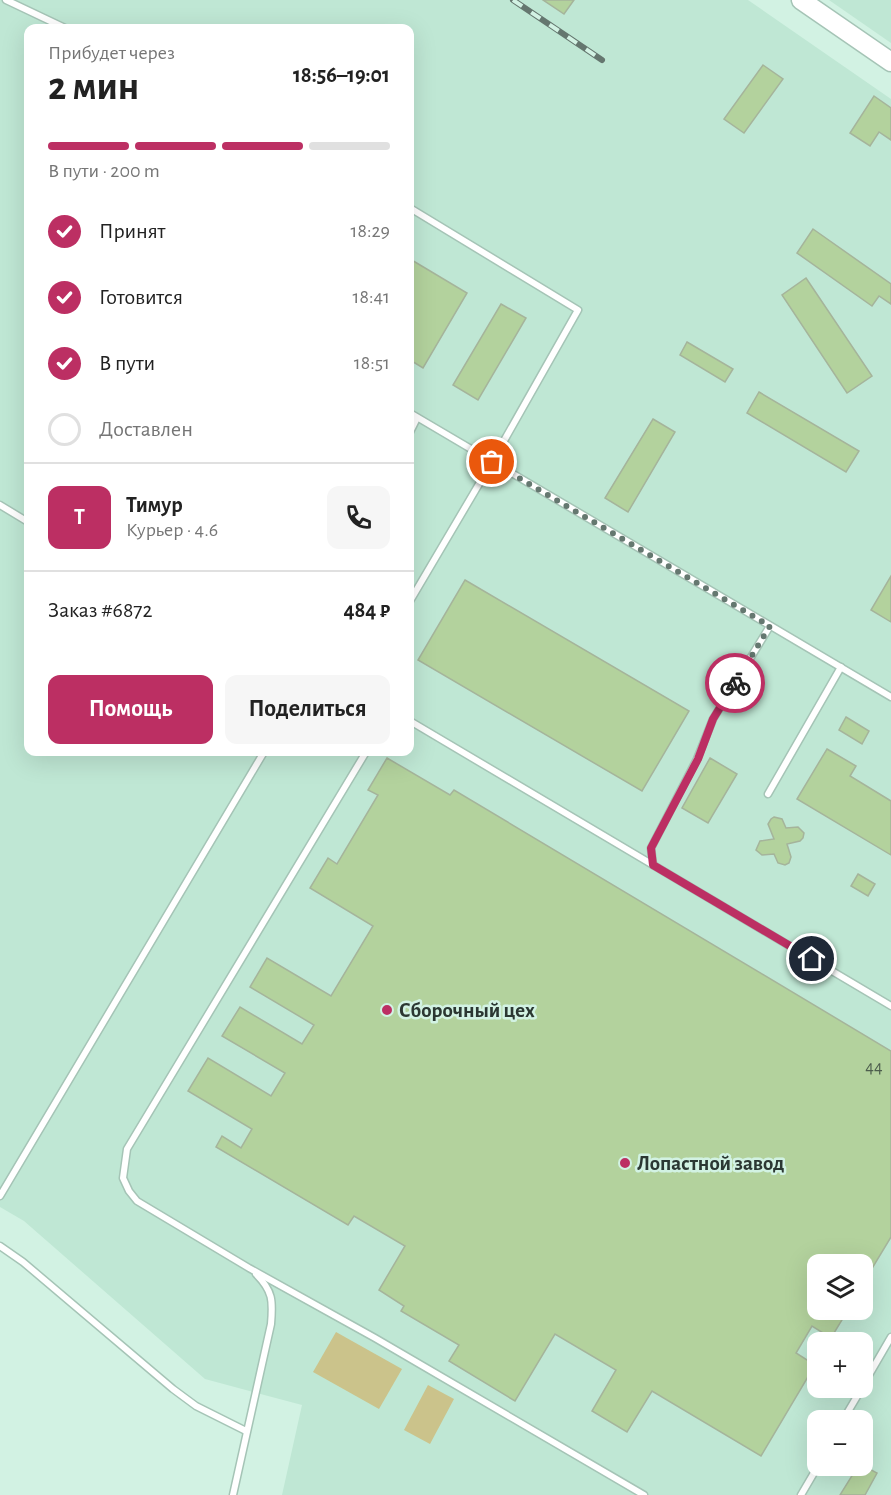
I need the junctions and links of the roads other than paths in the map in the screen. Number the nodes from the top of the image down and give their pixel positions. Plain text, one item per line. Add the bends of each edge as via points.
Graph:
1 (6, 0) edge
2 (801, 0) edge
3 (57, 24) edge
4 (891, 62) edge
5 (414, 209) edge
6 (414, 416) edge
7 (417, 418) junction
8 (414, 424) edge
9 (492, 462) junction
10 (0, 506) edge
11 (24, 520) edge
12 (414, 594) edge
13 (770, 626) junction
14 (841, 668) junction
15 (891, 697) edge
16 (414, 724) edge
17 (262, 756) edge
18 (364, 756) edge
19 (768, 794) dead end
20 (651, 848) junction
21 (635, 855) junction
22 (653, 865) junction
23 (891, 1006) edge
24 (0, 1196) edge
25 (0, 1246) edge
26 (249, 1268) junction
27 (891, 1337) edge
28 (873, 1368) edge
29 (246, 1431) junction
30 (812, 1476) edge
31 (233, 1495) edge
32 (644, 1495) edge
33 (801, 1495) edge

1 - 3 lane
2 - 4 main road
5 - 9 lane via 578,310
6 - 7 lane
7 - 8 lane
7 - 9 lane
9 - 12 lane
9 - 13 lane
10 - 11 lane
13 - 14 lane
13 - 20 lane via 713,719 698,759
14 - 15 lane
14 - 19 lane
16 - 21 lane
17 - 24 lane
18 - 26 lane via 127,1149 124,1183 138,1200
20 - 21 lane
20 - 22 lane
21 - 22 lane
22 - 23 lane
25 - 29 lane via 173,1389 196,1406
26 - 29 lane via 265,1283 273,1307
26 - 32 lane
27 - 28 lane
29 - 31 lane
30 - 33 lane

